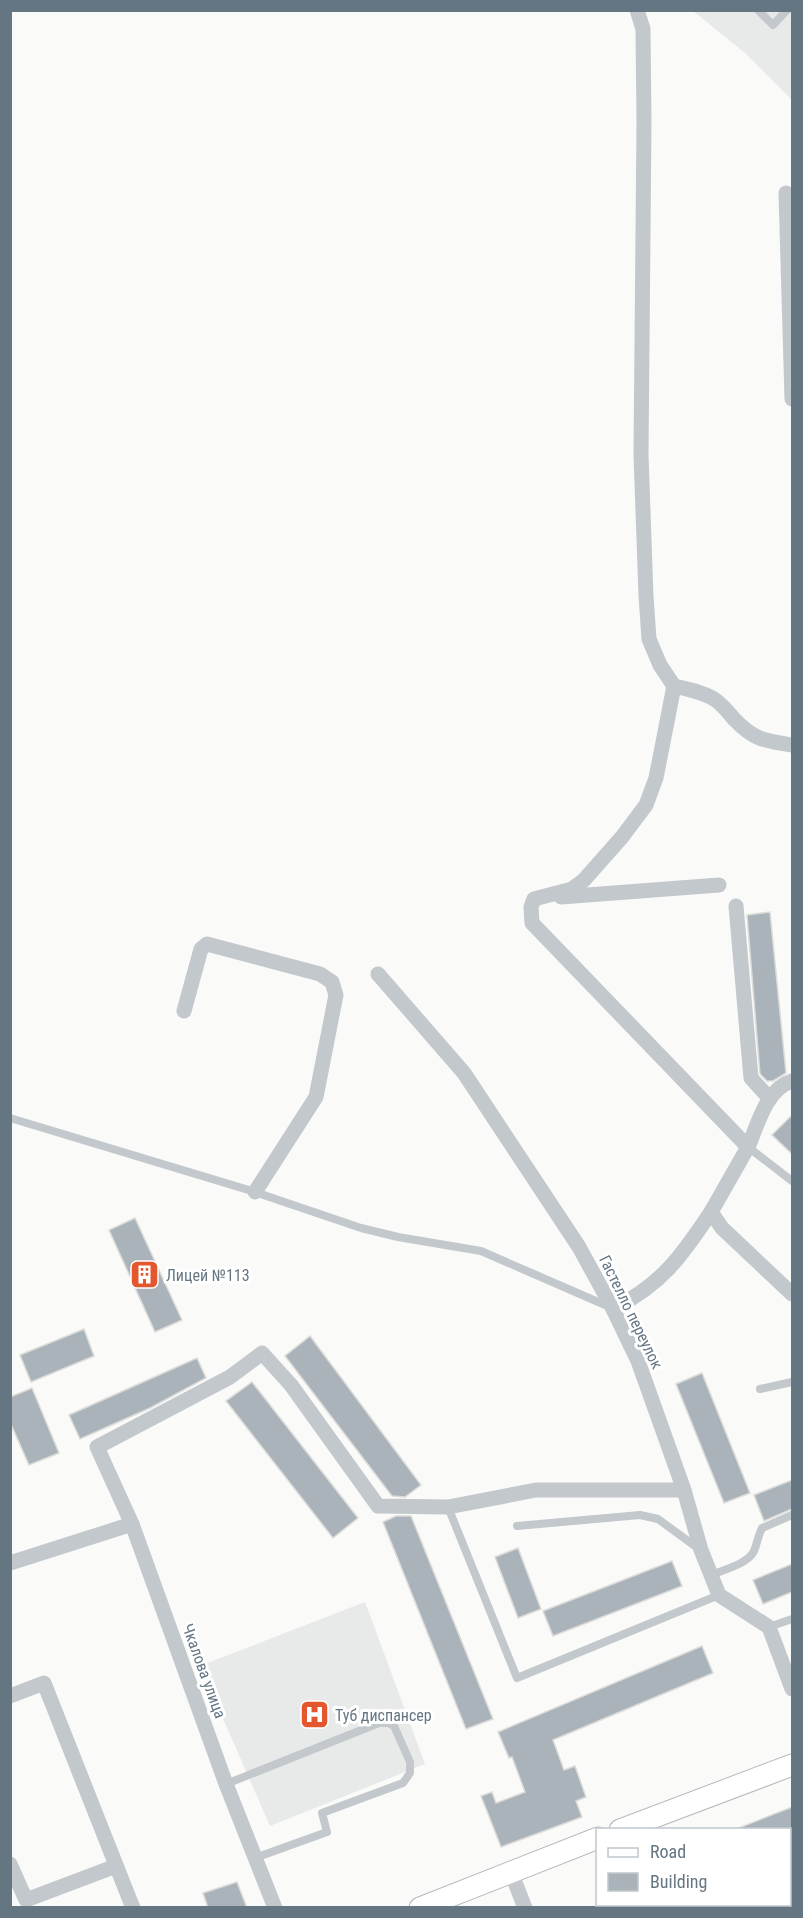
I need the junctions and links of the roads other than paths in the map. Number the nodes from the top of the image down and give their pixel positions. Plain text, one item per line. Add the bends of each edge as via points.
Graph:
1 (637, 10) edge
2 (758, 10) edge
3 (787, 10) edge
4 (786, 193) dead end
5 (792, 399) edge
6 (674, 686) junction
7 (792, 744) edge
8 (719, 885) dead end
9 (534, 899) junction
10 (736, 906) dead end
11 (378, 974) dead end
12 (184, 1011) dead end
13 (792, 1081) edge
14 (770, 1099) junction
15 (10, 1118) edge
16 (748, 1147) junction
17 (792, 1181) edge
18 (255, 1192) junction
19 (711, 1212) junction
20 (792, 1294) edge
21 (613, 1309) junction
22 (792, 1382) edge
23 (760, 1389) dead end
24 (684, 1490) junction
25 (447, 1507) junction
26 (792, 1515) edge
27 (132, 1524) junction
28 (517, 1526) dead end
29 (701, 1550) junction
30 (10, 1563) edge
31 (711, 1575) junction
32 (719, 1596) junction
33 (792, 1619) edge
34 (769, 1627) junction
35 (792, 1689) edge
36 (10, 1696) edge
37 (792, 1765) edge
38 (226, 1784) junction
39 (642, 1826) edge
40 (596, 1838) edge
41 (255, 1858) junction
42 (10, 1864) edge
43 (116, 1866) junction
44 (511, 1872) junction
45 (133, 1908) edge
46 (275, 1908) edge
47 (420, 1908) edge
48 (525, 1908) edge

1 - 6 street via 643,29 641,454 646,596 649,639
2 - 3 lane via 773,25
4 - 5 street
6 - 7 street via 716,700 744,728 764,741
6 - 9 street via 656,778 646,805 584,880 572,889
8 - 9 street
9 - 16 street via 532,923
10 - 14 street via 751,1078
11 - 21 street, Гастелло переулок via 464,1073 554,1207
12 - 18 street via 201,949 207,944 320,975 332,982 336,995 316,1098
13 - 14 street
14 - 16 street
15 - 18 lane
16 - 17 lane
16 - 19 street
18 - 21 lane via 361,1228 481,1251
19 - 20 street via 722,1228
19 - 21 street via 668,1272
21 - 24 street, Гастелло переулок via 638,1361
22 - 23 lane
24 - 25 street via 536,1490
24 - 29 street, Гастелло переулок
25 - 27 street, Чкалова улица via 378,1506 291,1385 262,1353 230,1377 98,1447
25 - 32 lane via 517,1677
26 - 31 lane via 762,1528 753,1553 745,1560
27 - 30 street
27 - 38 street, Чкалова улица
28 - 29 lane via 640,1515 658,1519
29 - 31 street, Гастелло переулок
31 - 32 street, Гастелло переулок
32 - 34 street
33 - 34 lane
34 - 35 street
36 - 43 street via 44,1683
37 - 39 main road
38 - 41 street, Чкалова улица
38 - 41 lane via 379,1723 394,1726 410,1762 410,1773 403,1783 322,1813 327,1832
40 - 44 main road
41 - 46 street, Чкалова улица
42 - 43 street via 26,1900
43 - 45 street
44 - 47 main road
44 - 48 street

